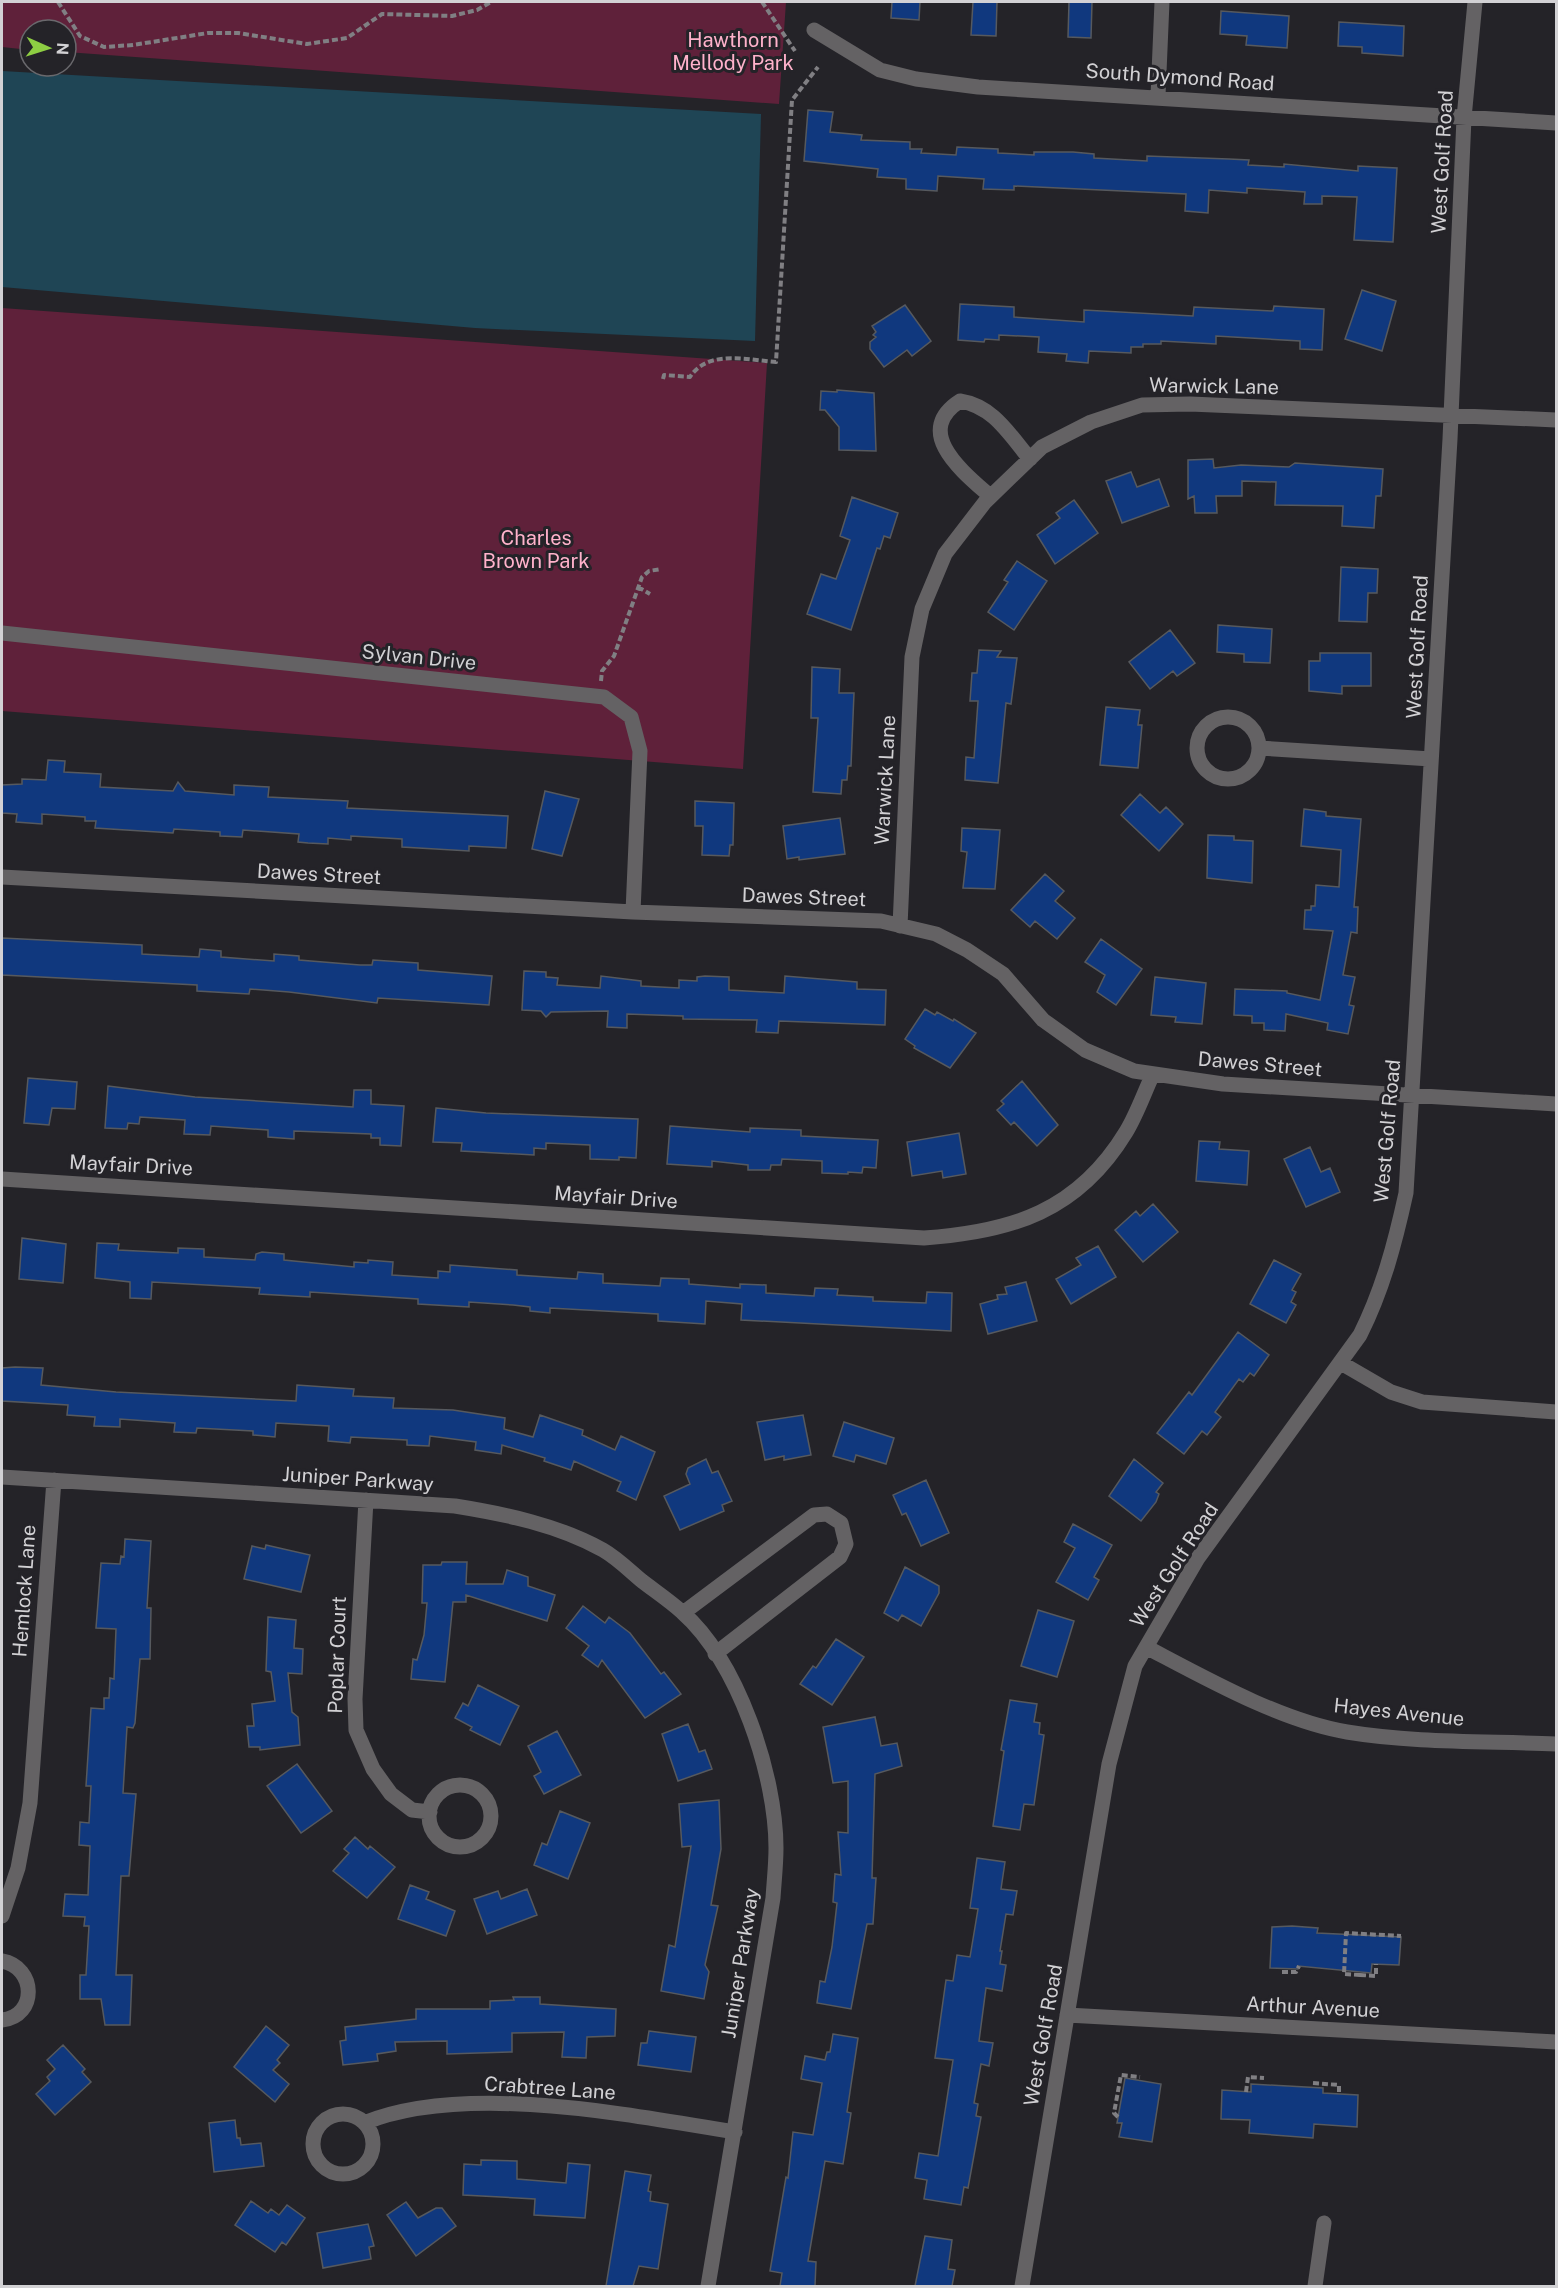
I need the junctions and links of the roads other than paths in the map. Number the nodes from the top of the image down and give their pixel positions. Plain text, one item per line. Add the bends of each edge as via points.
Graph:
1 (1162, 2) edge
2 (1474, 2) edge
3 (814, 30) dead end
4 (1158, 96) junction
5 (1464, 118) junction
6 (1557, 123) edge
7 (1451, 415) junction
8 (1557, 420) edge
9 (1030, 459) junction
10 (990, 496) junction
11 (2, 633) edge
12 (1259, 748) junction
13 (1431, 759) junction
14 (2, 877) edge
15 (633, 912) junction
16 (900, 926) junction
17 (1153, 1074) junction
18 (1413, 1097) junction
19 (1557, 1104) edge
20 (2, 1179) edge
21 (1341, 1363) junction
22 (1557, 1412) edge
23 (2, 1477) edge
24 (54, 1480) junction
25 (366, 1500) junction
26 (684, 1613) junction
27 (1146, 1647) junction
28 (716, 1654) junction
29 (1557, 1744) edge
30 (430, 1812) junction
31 (2, 1916) edge
32 (2, 1961) edge
33 (1067, 2015) junction
34 (2, 2020) edge
35 (1557, 2042) edge
36 (364, 2123) junction
37 (735, 2132) junction
38 (1324, 2223) dead end
39 (708, 2286) edge
40 (1022, 2286) edge
41 (1315, 2286) edge

1 - 4 street
2 - 5 street, West Golf Road
3 - 4 street, South Dymond Road via 880,70 916,79 978,87
4 - 5 street, South Dymond Road
5 - 6 street, South Dymond Road
5 - 7 street, West Golf Road
7 - 8 street, Warwick Lane
7 - 9 street, Warwick Lane via 1142,405 1091,422 1042,447
7 - 13 street, West Golf Road
9 - 10 street, Warwick Lane
9 - 10 street via 992,413 960,401 949,408 939,423 944,448
10 - 16 street, Warwick Lane via 945,554 922,609 912,657
11 - 15 street, Sylvan Drive via 604,697 631,717 640,752
12 - 12 street via 1255,764 1248,772 1228,779 1209,772 1202,764 1198,744 1208,725 1225,717 1251,728
12 - 13 street
13 - 18 street, West Golf Road
14 - 15 street, Dawes Street
15 - 16 street, Dawes Street via 880,921
16 - 17 street, Dawes Street via 936,934 1003,974 1043,1020 1085,1050 1134,1071
17 - 18 street, Dawes Street via 1223,1084
17 - 20 street, Mayfair Drive via 1127,1131 1106,1162 1081,1188 1046,1211 1012,1225 971,1234 924,1238
18 - 19 street, Dawes Street
18 - 21 street, West Golf Road via 1406,1193 1390,1264 1376,1304
21 - 22 street via 1391,1392 1422,1402
21 - 27 street, West Golf Road via 1198,1558
23 - 24 street, Juniper Parkway
24 - 25 street, Juniper Parkway
24 - 31 street, Hemlock Lane via 30,1803 18,1868
25 - 26 street, Juniper Parkway via 455,1506 557,1530 604,1550
25 - 30 street, Poplar Court via 356,1730 373,1769 391,1794 412,1810
26 - 28 street, Juniper Parkway
26 - 28 street via 814,1515 827,1514 841,1523 846,1545 840,1557
27 - 29 street, Hayes Avenue via 1249,1698 1347,1732
27 - 33 street, West Golf Road via 1135,1666 1109,1764
28 - 37 street, Juniper Parkway via 753,1730 770,1789 776,1848 773,1898
30 - 30 street via 441,1791 461,1785 480,1792 487,1800 491,1821 487,1831 473,1844 453,1846 436,1836
32 - 34 street via 24,1974 29,1993 22,2010
33 - 35 street, Arthur Avenue
33 - 40 street, West Golf Road
36 - 36 street via 373,2146 365,2164 338,2174 321,2164 315,2156 313,2136 324,2120 342,2113
36 - 37 street, Crabtree Lane via 391,2112 468,2103 583,2110
37 - 39 street, Juniper Parkway
38 - 41 street

